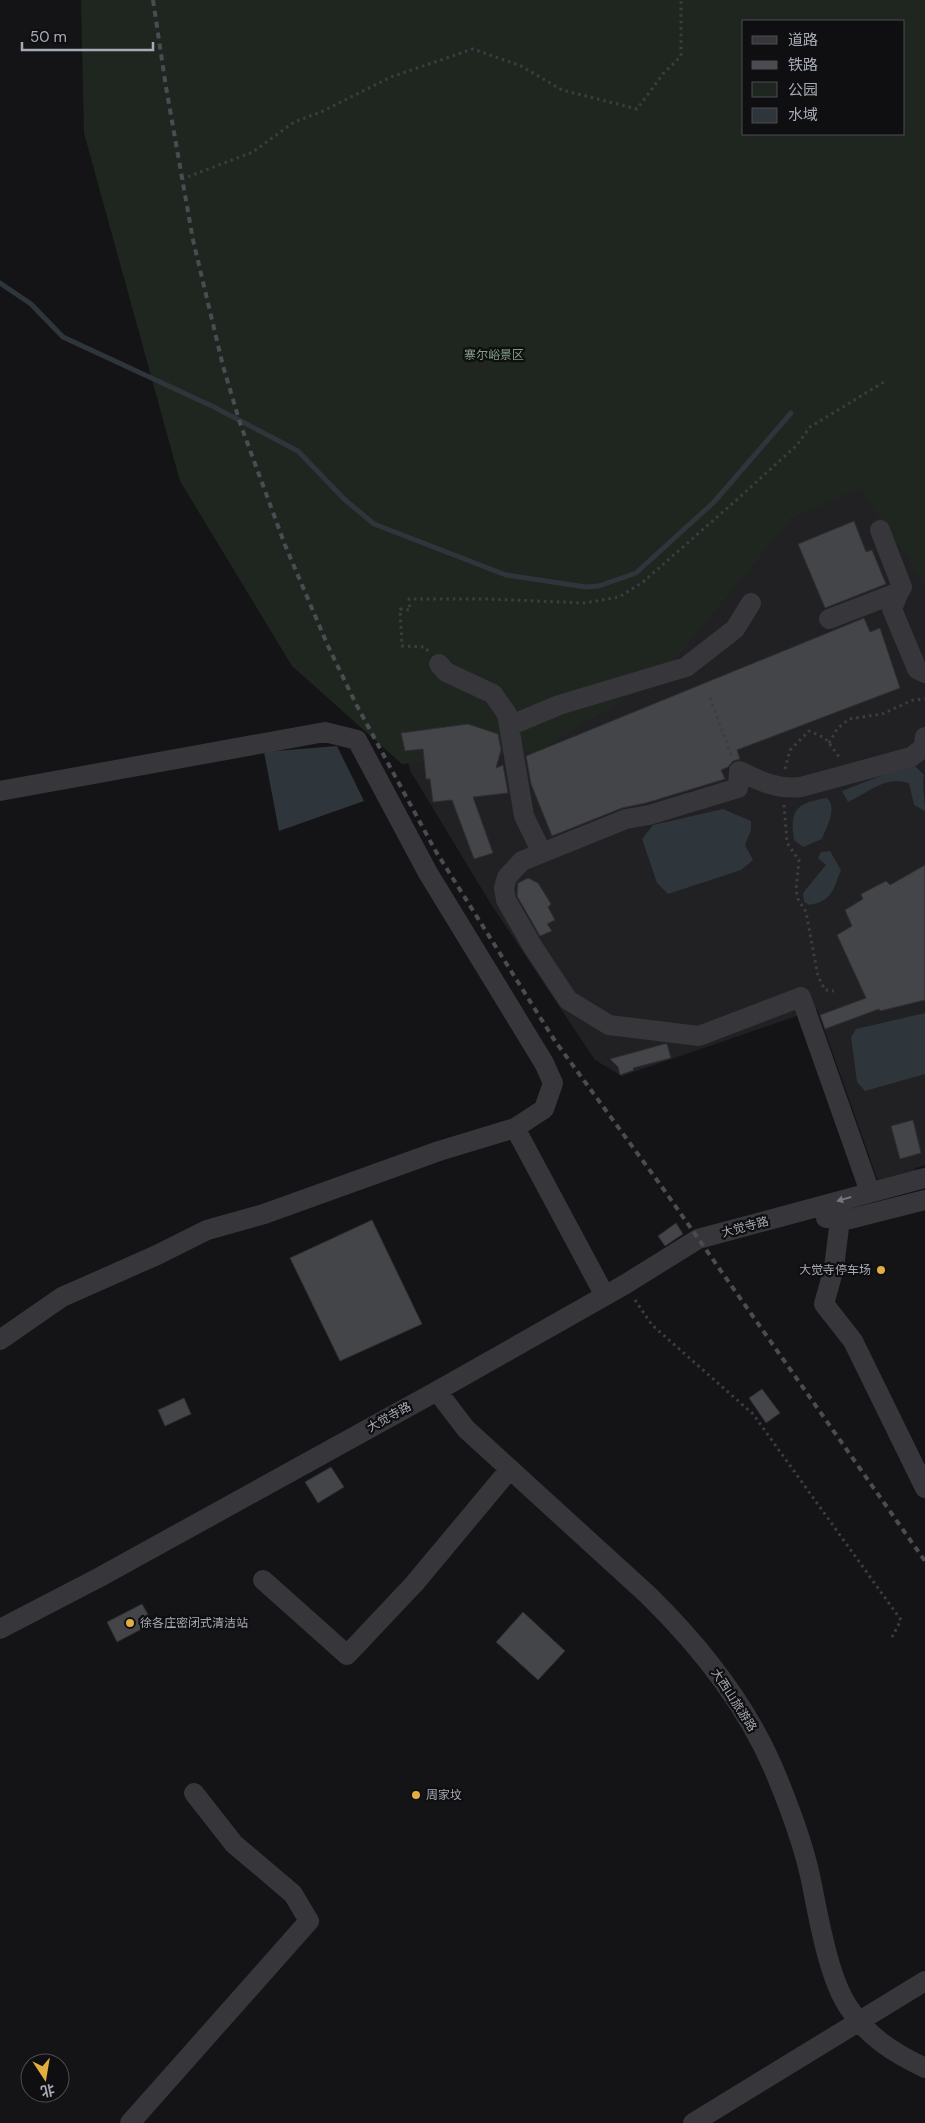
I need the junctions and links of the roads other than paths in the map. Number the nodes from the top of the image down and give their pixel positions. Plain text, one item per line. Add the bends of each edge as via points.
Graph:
1 (880, 530) dead end
2 (899, 592) junction
3 (751, 603) dead end
4 (829, 619) dead end
5 (439, 664) road end
6 (925, 673) edge
7 (509, 726) junction
8 (923, 747) edge
9 (0, 791) edge
10 (542, 853) junction
11 (515, 1128) junction
12 (925, 1178) edge
13 (870, 1192) junction
14 (925, 1200) edge
15 (781, 1217) junction
16 (840, 1219) junction
17 (604, 1294) junction
18 (0, 1340) edge
19 (437, 1391) junction
20 (510, 1469) junction
21 (925, 1488) edge
22 (263, 1580) dead end
23 (0, 1628) edge
24 (194, 1793) dead end
25 (925, 1981) edge
26 (860, 2022) junction
27 (925, 2068) edge
28 (130, 2123) edge
29 (693, 2123) edge

1 - 2 street via 902,587
2 - 4 street
2 - 6 street via 892,609 917,669
3 - 7 street via 734,629 686,667 559,705
5 - 7 street via 446,672 493,694 507,714
7 - 10 street via 524,816
8 - 10 street via 910,757 801,787 783,788 739,771 738,788 626,819
9 - 11 street via 325,732 357,740 428,873 554,1083 544,1109
10 - 13 street via 522,861 507,877 504,888 506,900 532,947 568,1000 586,1013 609,1025 699,1036 801,998
11 - 17 street
11 - 18 street via 439,1151 264,1214 207,1230 62,1297
12 - 13 street, 大觉寺路
13 -> 15 street, 大觉寺路
14 - 16 street, 大觉寺路 via 861,1217
15 - 16 street, 大觉寺路
15 - 17 street, 大觉寺路 via 698,1239
16 - 21 street via 834,1268 824,1304 853,1341
17 - 19 street, 大觉寺路
19 - 20 street, 大西山旅游路 via 466,1429
19 - 23 street, 大觉寺路 via 100,1577
20 - 22 street via 414,1584 347,1655
20 - 26 street, 大西山旅游路 via 676,1622 740,1706 770,1761 791,1813 835,1977 841,1995
24 - 28 street via 234,1844 317,1919
25 - 26 street
26 - 27 street, 大西山旅游路 via 884,2047
26 - 29 street

